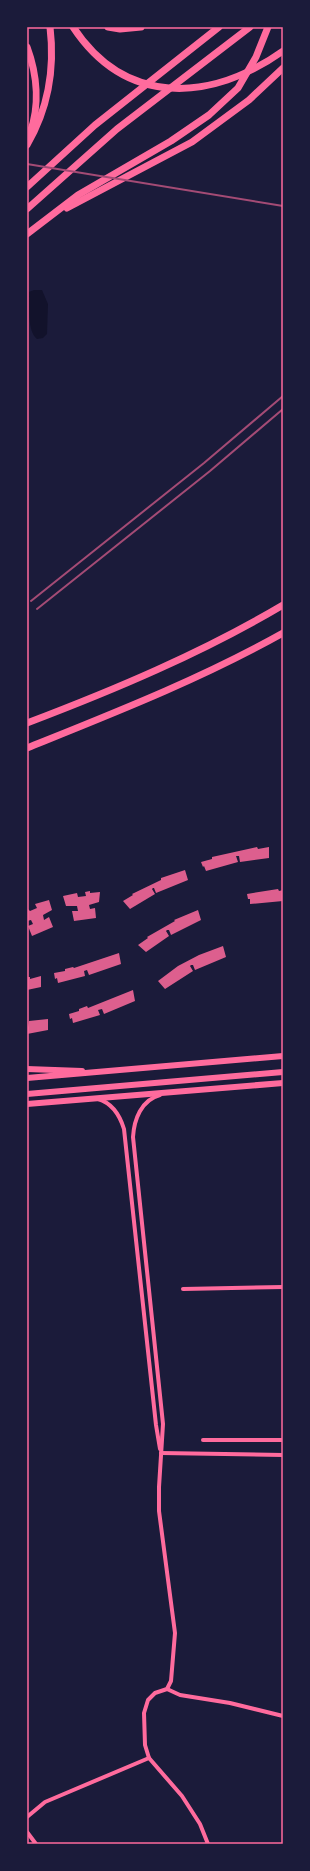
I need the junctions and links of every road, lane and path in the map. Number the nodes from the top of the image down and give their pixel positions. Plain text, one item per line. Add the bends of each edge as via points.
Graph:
1 (50, 27) edge
2 (73, 27) edge
3 (108, 27) edge
4 (141, 27) edge
5 (220, 27) edge
6 (250, 27) edge
7 (268, 27) edge
8 (27, 47) edge
9 (283, 51) edge
10 (283, 68) edge
11 (27, 142) edge
12 (27, 145) edge
13 (27, 188) edge
14 (27, 209) edge
15 (46, 219) junction
16 (27, 234) edge
17 (283, 605) edge
18 (283, 633) edge
19 (27, 723) edge
20 (27, 748) edge
21 (283, 1056) edge
22 (27, 1069) edge
23 (100, 1072) junction
24 (283, 1072) edge
25 (27, 1078) edge
26 (283, 1083) edge
27 (168, 1092) junction
28 (27, 1094) edge
29 (94, 1098) junction
30 (27, 1104) edge
31 (283, 1287) edge
32 (183, 1289) dead end
33 (203, 1440) dead end
34 (283, 1440) edge
35 (161, 1453) junction
36 (283, 1455) edge
37 (167, 1689) junction
38 (283, 1716) edge
39 (149, 1758) junction
40 (27, 1817) edge
41 (27, 1832) edge
42 (36, 1844) edge
43 (208, 1844) edge

1 - 12 highway via 48,89 40,120
2 - 9 highway via 105,64 129,78 158,86 189,88 219,84 244,74
3 - 4 highway
5 - 13 highway via 95,125
6 - 14 highway via 117,129
7 - 15 highway via 238,88 209,115 171,141 78,195
8 - 11 highway via 34,68 36,88 35,111
10 - 15 highway via 249,100 192,142
15 - 16 highway
17 - 19 highway via 177,660
18 - 20 highway via 212,670
21 - 23 main road
22 - 23 main road
23 - 25 main road
24 - 28 main road
26 - 27 main road
27 - 29 main road
27 - 35 street via 157,1095 142,1108 134,1126 133,1137 163,1424
29 - 30 main road
29 - 35 street via 102,1100 115,1111 124,1129
31 - 32 street
33 - 34 street
35 - 36 street
35 - 37 street via 159,1511 175,1633 171,1681
37 - 38 street via 180,1695 230,1703
37 - 39 street via 155,1693 148,1700 144,1712 145,1745
39 - 40 street via 45,1802
39 - 43 street via 182,1796 200,1824
41 - 42 street

